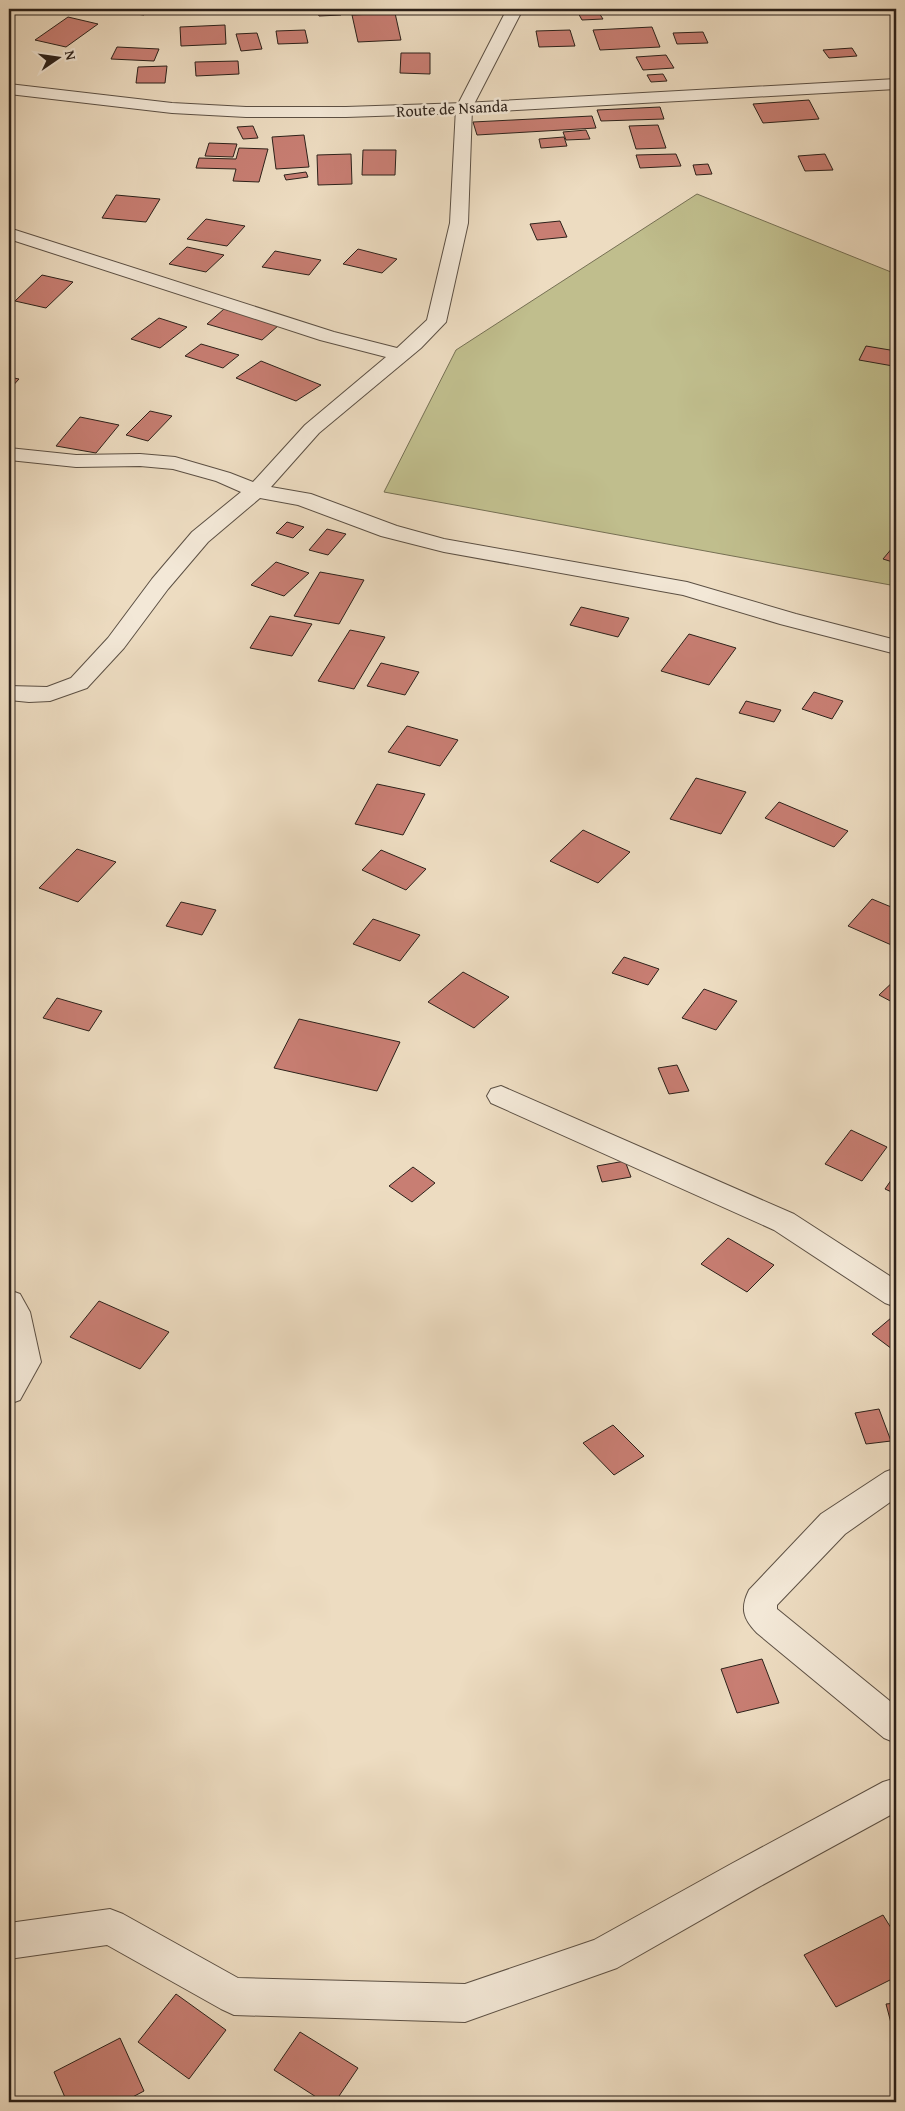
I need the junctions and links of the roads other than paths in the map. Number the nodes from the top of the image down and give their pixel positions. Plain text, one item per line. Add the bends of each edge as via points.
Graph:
1 (515, 9) edge
2 (896, 84) edge
3 (9, 89) edge
4 (464, 108) junction
5 (9, 233) edge
6 (400, 354) junction
7 (9, 454) edge
8 (256, 491) junction
9 (896, 647) edge
10 (9, 693) edge
11 (501, 1096) dead end
12 (896, 1295) edge
13 (9, 1302) edge
14 (9, 1391) edge
15 (896, 1481) edge
16 (896, 1727) edge
17 (896, 1794) edge
18 (9, 1941) edge

1 - 4 street
2 - 4 street, Route de Nsanda
3 - 4 street, Route de Nsanda via 172,108 246,112
4 - 6 street via 458,223 441,306 436,322
5 - 6 street via 327,336
6 - 8 street via 312,429
7 - 8 street via 76,461 175,462
8 - 9 street via 303,499 389,531 444,545 687,589
8 - 10 street via 200,537 116,643 79,683 50,694
11 - 12 street via 784,1222
13 - 14 street via 15,1312 26,1362
15 - 16 street via 833,1524 761,1600 760,1614
17 - 18 street via 604,1955 465,2003 234,1996 110,1927

